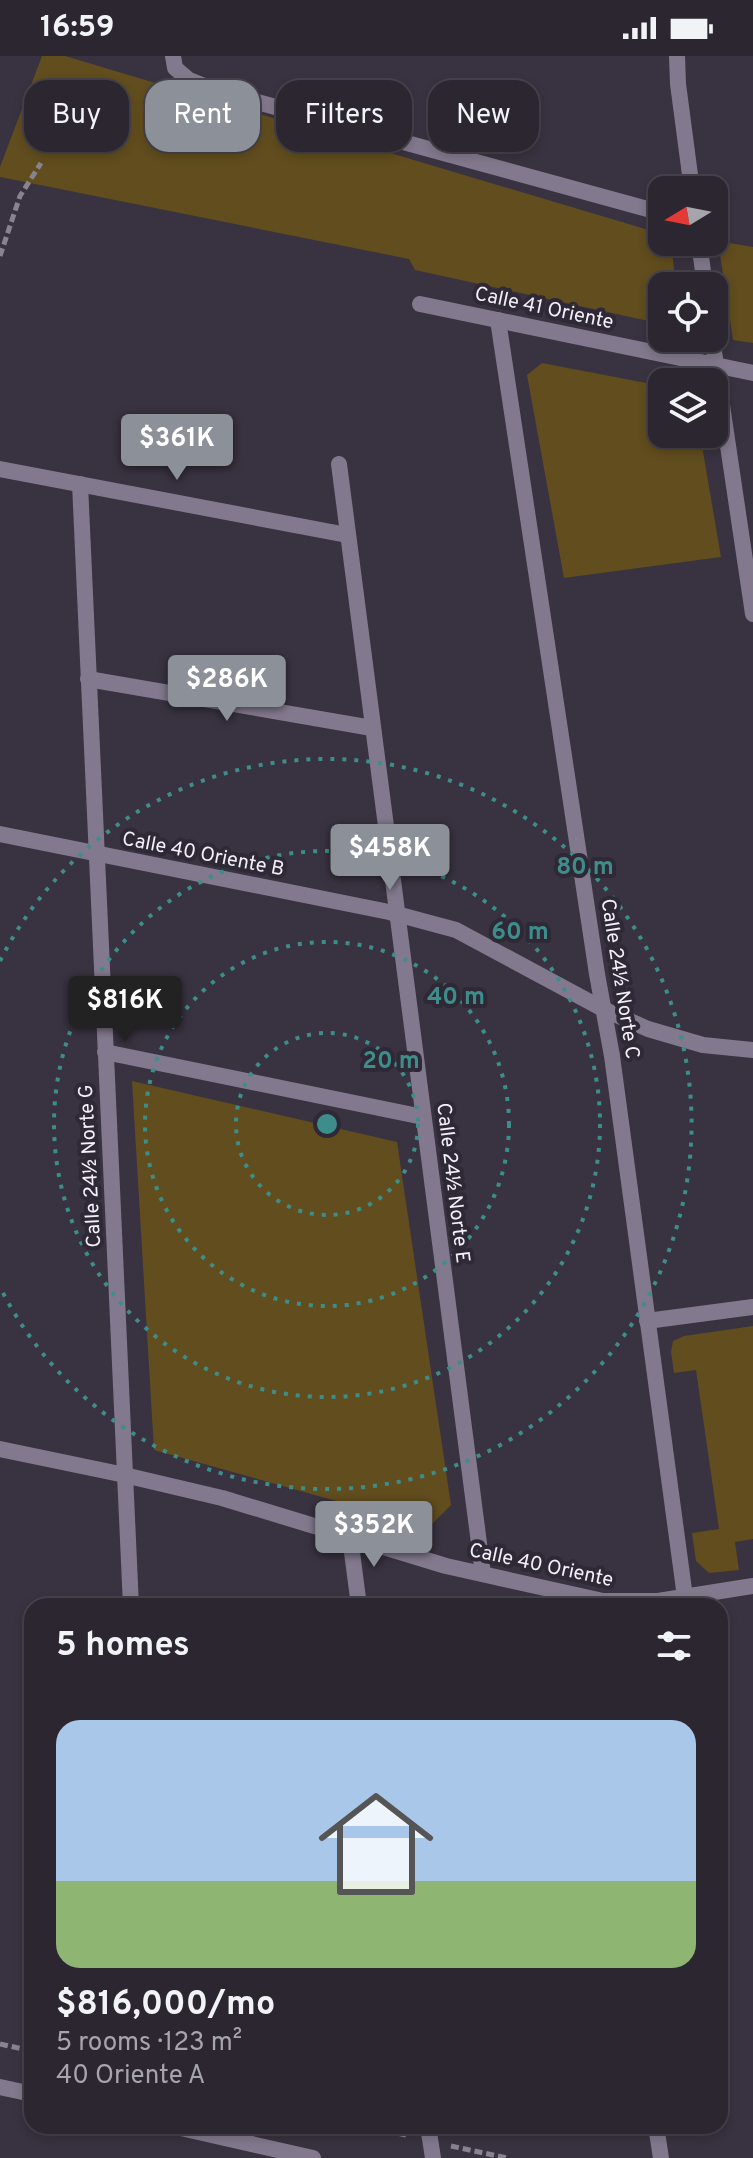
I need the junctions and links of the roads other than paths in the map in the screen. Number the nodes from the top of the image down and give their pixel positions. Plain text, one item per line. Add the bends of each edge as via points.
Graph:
1 (173, 56) edge
2 (677, 56) edge
3 (690, 176) edge
4 (648, 209) edge
5 (420, 304) dead end
6 (498, 320) junction
7 (714, 352) edge
8 (716, 365) junction
9 (753, 373) edge
10 (339, 464) dead end
11 (0, 469) edge
12 (80, 484) junction
13 (347, 535) junction
14 (753, 614) edge
15 (88, 679) junction
16 (372, 728) junction
17 (0, 834) edge
18 (97, 854) junction
19 (397, 915) junction
20 (603, 1009) junction
21 (753, 1050) edge
22 (105, 1052) junction
23 (423, 1117) junction
24 (753, 1307) edge
25 (647, 1321) junction
26 (0, 1449) edge
27 (125, 1475) junction
28 (350, 1537) junction
29 (483, 1574) junction
30 (753, 1586) edge
31 (685, 1597) junction
32 (131, 1598) edge
33 (358, 1598) edge
34 (575, 1598) edge
35 (676, 1598) edge
36 (0, 2087) edge
37 (24, 2092) edge
38 (207, 2134) edge
39 (429, 2134) edge
40 (657, 2134) edge
41 (313, 2158) edge
42 (433, 2158) edge
43 (661, 2158) edge

1 - 4 street via 175,68 189,80 217,91
2 - 3 street
5 - 6 street, Calle 41 Oriente
6 - 8 street, Calle 41 Oriente
6 - 20 street, Calle 24½ Norte C
7 - 8 street
8 - 9 street, Calle 41 Oriente
8 - 14 street
10 - 13 street, Calle 24½ Norte E
11 - 12 street
12 - 13 street
12 - 15 street, Calle 24½ Norte G
13 - 16 street, Calle 24½ Norte E
15 - 16 street
15 - 18 street, Calle 24½ Norte G
16 - 19 street, Calle 24½ Norte E
17 - 18 street, Calle 40 Oriente B
18 - 19 street, Calle 40 Oriente B
18 - 22 street, Calle 24½ Norte G
19 - 20 street, Calle 40 Oriente B via 456,930
19 - 23 street, Calle 24½ Norte E
20 - 21 street, Calle 40 Oriente B via 703,1045
20 - 25 street, Calle 24½ Norte C
22 - 23 street
22 - 27 street, Calle 24½ Norte G
23 - 29 street, Calle 24½ Norte E
24 - 25 street
25 - 31 street, Calle 24½ Norte C
26 - 27 street, Calle 40 Oriente
27 - 28 street, Calle 40 Oriente
27 - 32 street, Calle 24½ Norte G
28 - 29 street, Calle 40 Oriente
28 - 33 street
29 - 34 street, Calle 40 Oriente
30 - 31 street, Calle 40 Oriente
31 - 35 street, Calle 40 Oriente
36 - 37 street
38 - 41 street
39 - 42 street
40 - 43 street

